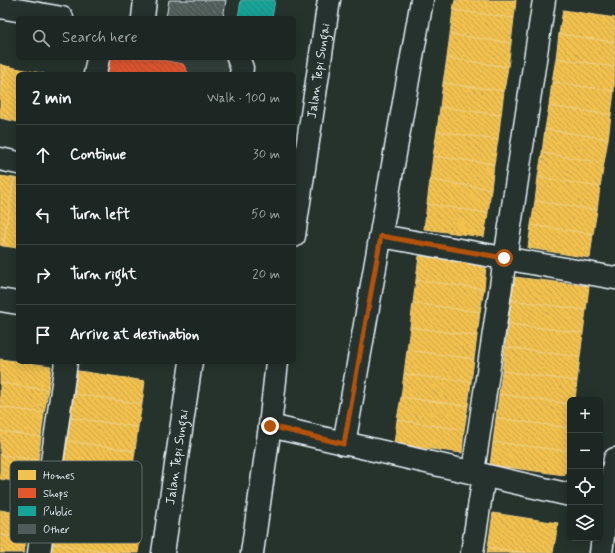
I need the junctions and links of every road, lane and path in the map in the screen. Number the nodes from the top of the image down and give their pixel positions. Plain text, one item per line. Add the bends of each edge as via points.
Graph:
1 (145, 0) edge
2 (329, 0) edge
3 (422, 0) edge
4 (544, 0) edge
5 (0, 7) edge
6 (51, 16) edge
7 (143, 16) edge
8 (98, 60) edge
9 (239, 60) edge
10 (95, 72) edge
11 (241, 72) edge
12 (0, 159) edge
13 (16, 163) edge
14 (296, 223) edge
15 (381, 236) junction
16 (504, 258) junction
17 (615, 278) edge
18 (0, 300) edge
19 (16, 303) edge
20 (66, 364) edge
21 (191, 364) edge
22 (276, 364) edge
23 (270, 426) junction
24 (344, 444) junction
25 (615, 459) edge
26 (52, 461) edge
27 (479, 474) junction
28 (567, 494) edge
29 (604, 503) edge
30 (606, 542) edge
31 (40, 543) edge
32 (39, 553) edge
33 (163, 553) edge
34 (252, 553) edge
35 (472, 553) edge

1 - 7 street
2 - 14 street, Jalan Tepi Sungai
3 - 15 street
4 - 16 street
5 - 6 street
8 - 10 street
9 - 11 street
12 - 13 street
15 - 16 street
15 - 24 street
16 - 17 street
16 - 27 street
18 - 19 street
20 - 26 street
21 - 33 street, Jalan Tepi Sungai
22 - 23 street
23 - 24 street
23 - 34 street
24 - 27 street
25 - 29 street
27 - 28 street
27 - 35 street
29 - 30 street
31 - 32 street

